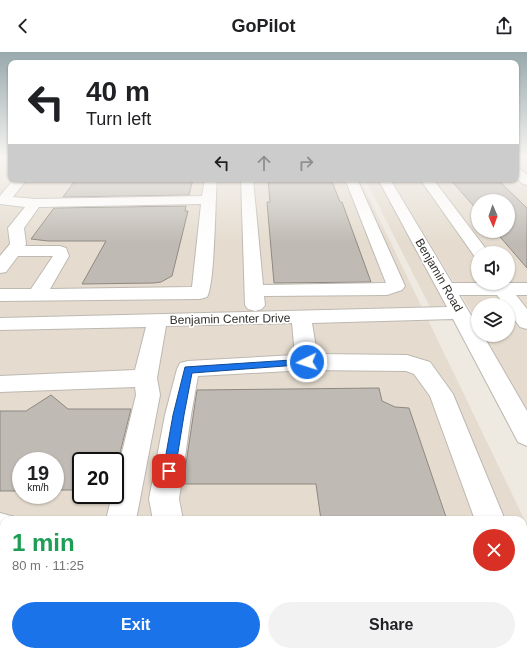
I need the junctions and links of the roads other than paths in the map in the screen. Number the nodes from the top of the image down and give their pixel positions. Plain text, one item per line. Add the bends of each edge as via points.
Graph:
1 (15, 186) edge
2 (210, 186) edge
3 (247, 186) edge
4 (354, 186) edge
5 (388, 186) edge
6 (431, 186) edge
7 (208, 200) junction
8 (35, 203) junction
9 (476, 246) edge
10 (13, 251) junction
11 (0, 268) edge
12 (447, 289) junction
13 (471, 289) edge
14 (515, 289) edge
15 (527, 289) edge
16 (503, 290) edge
17 (254, 291) junction
18 (37, 294) junction
19 (0, 295) edge
20 (460, 313) junction
21 (301, 317) junction
22 (255, 318) junction
23 (157, 321) junction
24 (527, 323) edge
25 (1, 327) edge
26 (307, 362) junction
27 (145, 378) junction
28 (0, 384) edge
29 (527, 435) edge
30 (122, 516) edge
31 (167, 516) edge
32 (488, 516) edge

1 - 8 street via 3,201
2 - 7 street
3 - 17 street
4 - 17 street via 396,286 387,289
5 - 12 street, Benjamin Road
6 - 9 street
7 - 8 street
7 - 18 street via 200,293
8 - 10 street via 16,228 18,244
10 - 11 street
10 - 18 street via 60,251 61,256
12 - 13 street
12 - 20 street, Benjamin Road
14 - 15 street
16 - 24 street
17 - 22 street
18 - 19 street
20 - 21 street, Benjamin Center Drive
20 - 29 street, Benjamin Road
21 - 22 street, Benjamin Center Drive
21 - 26 street
22 - 23 street, Benjamin Center Drive
23 - 25 street, Benjamin Center Drive
23 - 27 street
26 - 31 street via 188,370 164,499
26 - 32 street via 407,364 422,368 441,394
27 - 28 street
27 - 30 street via 148,395

